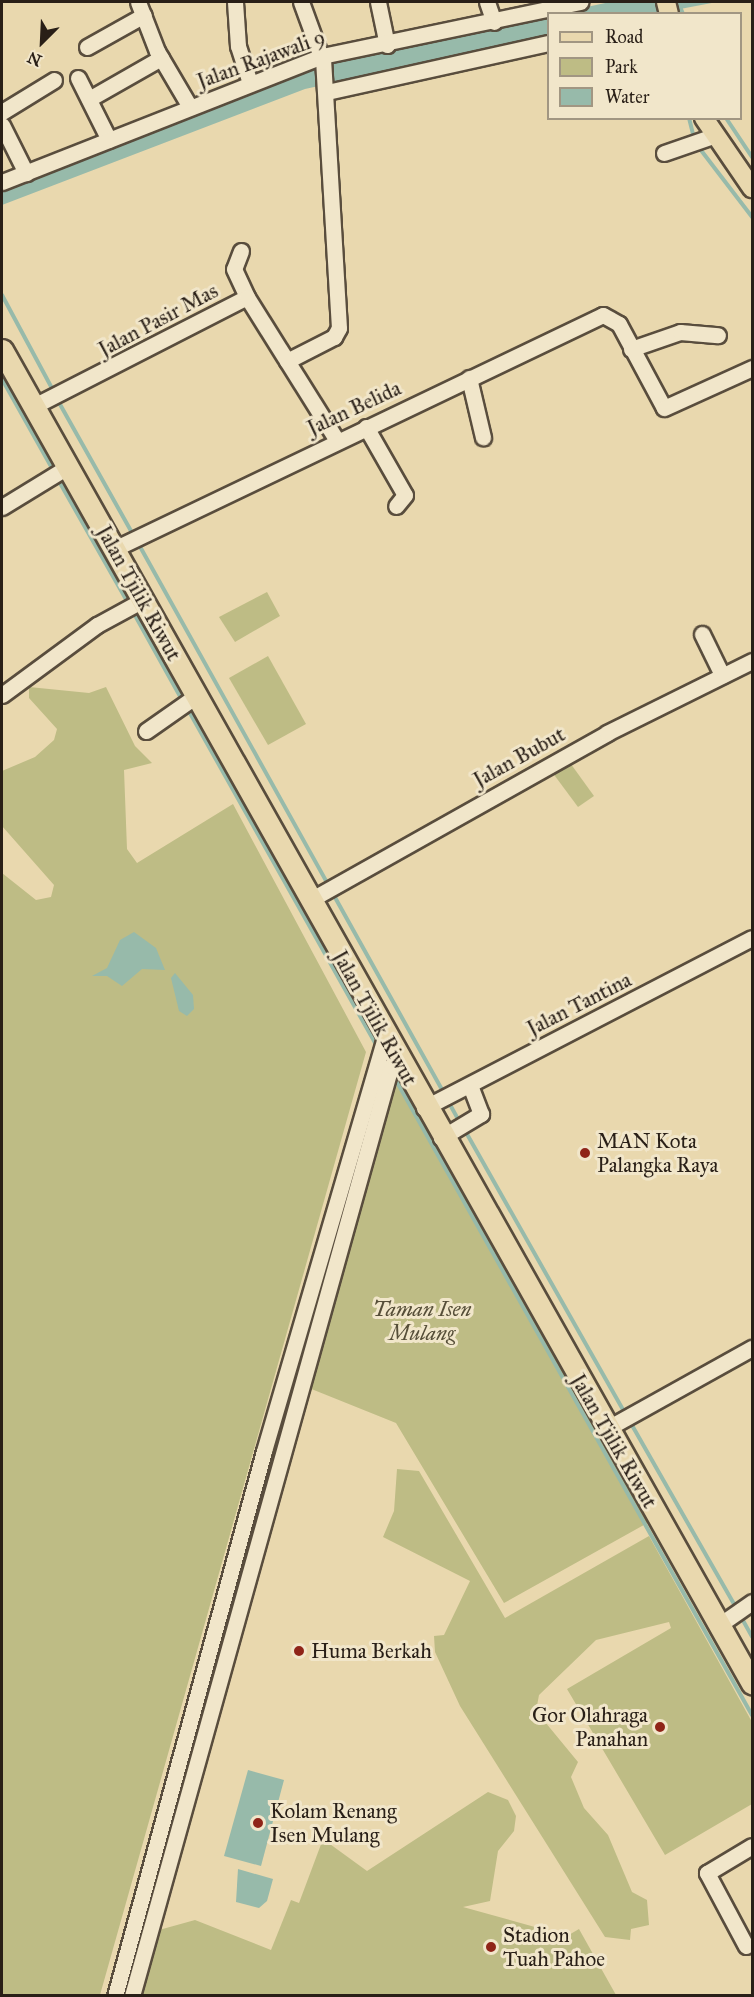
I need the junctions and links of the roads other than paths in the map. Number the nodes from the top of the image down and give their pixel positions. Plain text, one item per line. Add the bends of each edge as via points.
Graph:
1 (235, 2) edge
2 (301, 2) edge
3 (378, 2) edge
4 (487, 2) edge
5 (580, 2) edge
6 (141, 8) edge
7 (494, 22) junction
8 (547, 42) edge
9 (387, 45) junction
10 (87, 47) dead end
11 (161, 58) junction
12 (323, 59) junction
13 (78, 78) dead end
14 (54, 80) dead end
15 (250, 83) junction
16 (326, 88) junction
17 (89, 99) junction
18 (190, 107) junction
19 (2, 112) edge
20 (705, 120) edge
21 (2, 125) edge
22 (713, 136) junction
23 (109, 140) junction
24 (664, 153) dead end
25 (26, 173) junction
26 (2, 182) edge
27 (753, 188) edge
28 (241, 251) dead end
29 (247, 297) junction
30 (718, 334) dead end
31 (631, 349) junction
32 (2, 350) edge
33 (287, 361) junction
34 (753, 368) edge
35 (469, 378) junction
36 (34, 406) junction
37 (366, 427) junction
38 (483, 437) dead end
39 (336, 439) junction
40 (69, 466) junction
41 (396, 506) dead end
42 (2, 507) edge
43 (114, 549) junction
44 (143, 600) junction
45 (702, 634) dead end
46 (753, 660) edge
47 (722, 675) junction
48 (2, 695) edge
49 (196, 696) junction
50 (146, 731) dead end
51 (310, 900) junction
52 (753, 938) edge
53 (386, 1035) junction
54 (399, 1059) junction
55 (470, 1085) junction
56 (424, 1108) junction
57 (441, 1138) junction
58 (753, 1348) edge
59 (608, 1428) junction
60 (753, 1602) edge
61 (719, 1625) junction
62 (753, 1683) edge
63 (753, 1846) edge
64 (746, 1946) dead end
65 (115, 1995) edge
66 (132, 1995) edge

1 - 15 street via 238,46
2 - 12 street
3 - 9 street
4 - 7 street
5 - 7 street, Jalan Rajawali 9
6 - 10 street
6 - 11 street
7 - 9 street, Jalan Rajawali 9
8 - 16 street
9 - 12 street, Jalan Rajawali 9
11 - 17 street
11 - 18 street
12 - 15 street, Jalan Rajawali 9
12 - 16 street
13 - 17 street
14 - 19 street
15 - 18 street, Jalan Rajawali 9
16 - 33 street via 339,328 332,338
17 - 23 street
18 - 23 street, Jalan Rajawali 9
20 - 22 main road
21 - 25 street
22 - 24 street
22 - 27 main road
23 - 25 street, Jalan Rajawali 9
25 - 26 street, Jalan Rajawali 9
28 - 29 street via 234,269
29 - 33 street, Jalan Pasir Mas
29 - 36 street, Jalan Pasir Mas
30 - 31 street via 680,332
31 - 34 street via 657,402 667,409
31 - 35 street, Jalan Belida via 614,317 603,315
32 - 36 highway, Jalan Tjilik Riwut
33 - 39 street, Jalan Pasir Mas
35 - 37 street, Jalan Belida
35 - 38 street
36 - 40 highway, Jalan Tjilik Riwut
37 - 39 street, Jalan Belida
37 - 41 street via 405,495
39 - 43 street, Jalan Belida
40 - 42 street
40 - 43 highway, Jalan Tjilik Riwut
43 - 44 highway, Jalan Tjilik Riwut
44 - 48 street via 96,625
44 - 49 highway, Jalan Tjilik Riwut
45 - 47 street
46 - 47 street, Jalan Bubut
47 - 51 street, Jalan Bubut via 607,733
49 - 50 street
49 - 51 highway, Jalan Tjilik Riwut
51 - 53 highway, Jalan Tjilik Riwut
52 - 55 street, Jalan Tantina
53 - 54 highway, Jalan Tjilik Riwut
53 - 65 street via 264,1451
54 - 56 highway, Jalan Tjilik Riwut
54 - 66 street via 390,1066
55 - 56 street, Jalan Tantina
55 - 57 street via 481,1114
56 - 57 highway, Jalan Tjilik Riwut
57 - 59 highway, Jalan Tjilik Riwut
58 - 59 street
59 - 61 highway, Jalan Tjilik Riwut
60 - 61 street
61 - 62 highway, Jalan Tjilik Riwut
63 - 64 street via 707,1873

